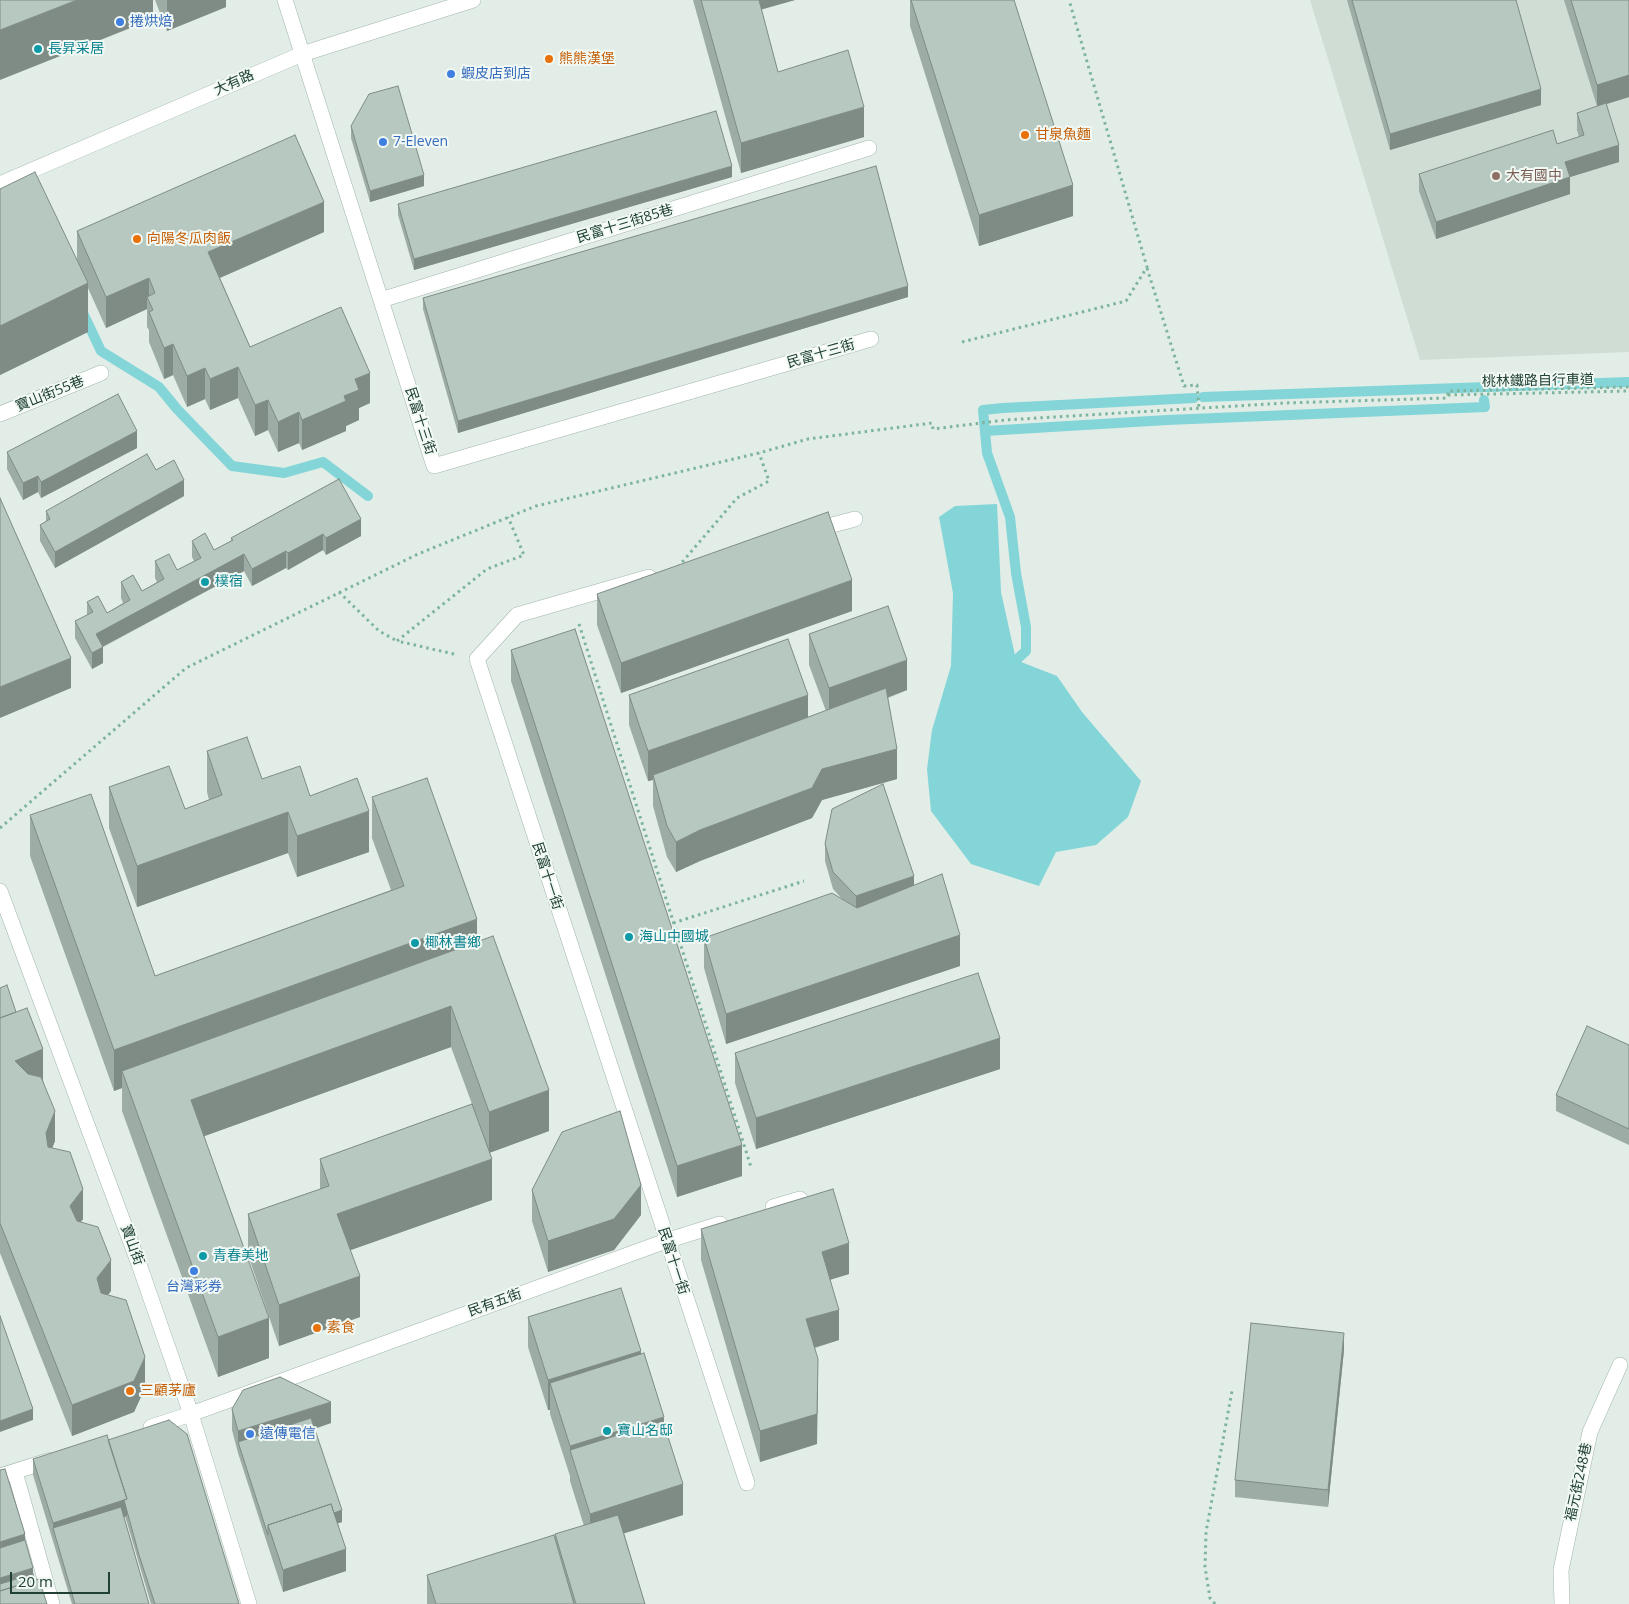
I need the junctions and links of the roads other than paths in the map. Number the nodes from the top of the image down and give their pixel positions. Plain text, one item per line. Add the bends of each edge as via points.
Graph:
1 (285, 0) edge
2 (473, 0) edge
3 (302, 54) junction
4 (869, 148) dead end
5 (0, 184) edge
6 (381, 300) junction
7 (871, 339) dead end
8 (101, 373) dead end
9 (0, 414) edge
10 (855, 519) dead end
11 (798, 535) edge
12 (676, 569) edge
13 (0, 891) edge
14 (800, 1199) edge
15 (756, 1213) edge
16 (738, 1218) edge
17 (666, 1241) junction
18 (1620, 1365) dead end
19 (191, 1414) junction
20 (136, 1432) edge
21 (61, 1456) edge
22 (7, 1474) edge
23 (747, 1483) dead end
24 (52, 1604) edge
25 (250, 1604) edge
26 (1562, 1604) edge

1 - 3 street, 民富十三街
2 - 3 street, 大有路
3 - 5 street, 大有路
3 - 6 street, 民富十三街
4 - 6 street, 民富十三街85巷
6 - 7 street, 民富十三街 via 434,466
8 - 9 street, 寶山街55巷
10 - 11 street
12 - 17 street, 民富十一街 via 517,615 477,659
13 - 19 street, 寶山街 via 140,1267
14 - 15 street
16 - 17 street, 民有五街
17 - 19 street, 民有五街
17 - 23 street, 民富十一街
18 - 26 street, 福元街248巷 via 1590,1432 1561,1570
19 - 20 street, 民有五街
19 - 25 street, 寶山街
21 - 22 street
22 - 24 street

